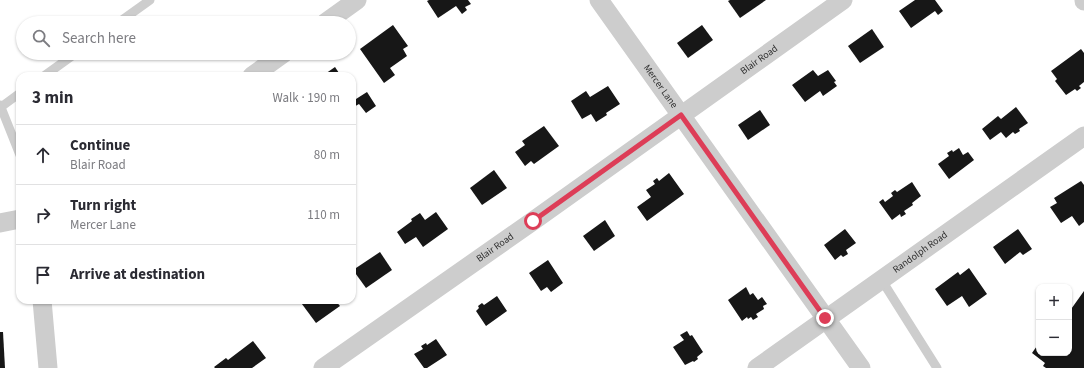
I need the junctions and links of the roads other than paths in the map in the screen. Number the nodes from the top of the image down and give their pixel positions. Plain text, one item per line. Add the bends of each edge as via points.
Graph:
1 (150, 0) edge
2 (357, 0) edge
3 (599, 0) edge
4 (843, 0) edge
5 (128, 16) edge
6 (335, 16) edge
7 (66, 60) edge
8 (274, 60) edge
9 (50, 72) edge
10 (258, 72) edge
11 (16, 96) edge
12 (0, 106) edge
13 (681, 115) junction
14 (1084, 136) edge
15 (16, 145) edge
16 (16, 220) edge
17 (0, 222) edge
18 (881, 279) junction
19 (42, 304) edge
20 (825, 318) junction
21 (48, 368) edge
22 (323, 368) edge
23 (757, 368) edge
24 (861, 368) edge
25 (938, 368) edge

1 - 5 lane
2 - 6 street
3 - 13 street, Mercer Lane
4 - 13 street, Blair Road
7 - 9 lane
8 - 10 street
11 - 12 lane
12 - 15 lane
13 - 20 street, Mercer Lane
13 - 22 street, Blair Road
14 - 18 street, Randolph Road
16 - 17 street
18 - 20 street, Randolph Road
18 - 25 lane
19 - 21 street
20 - 23 street, Randolph Road
20 - 24 street, Mercer Lane

